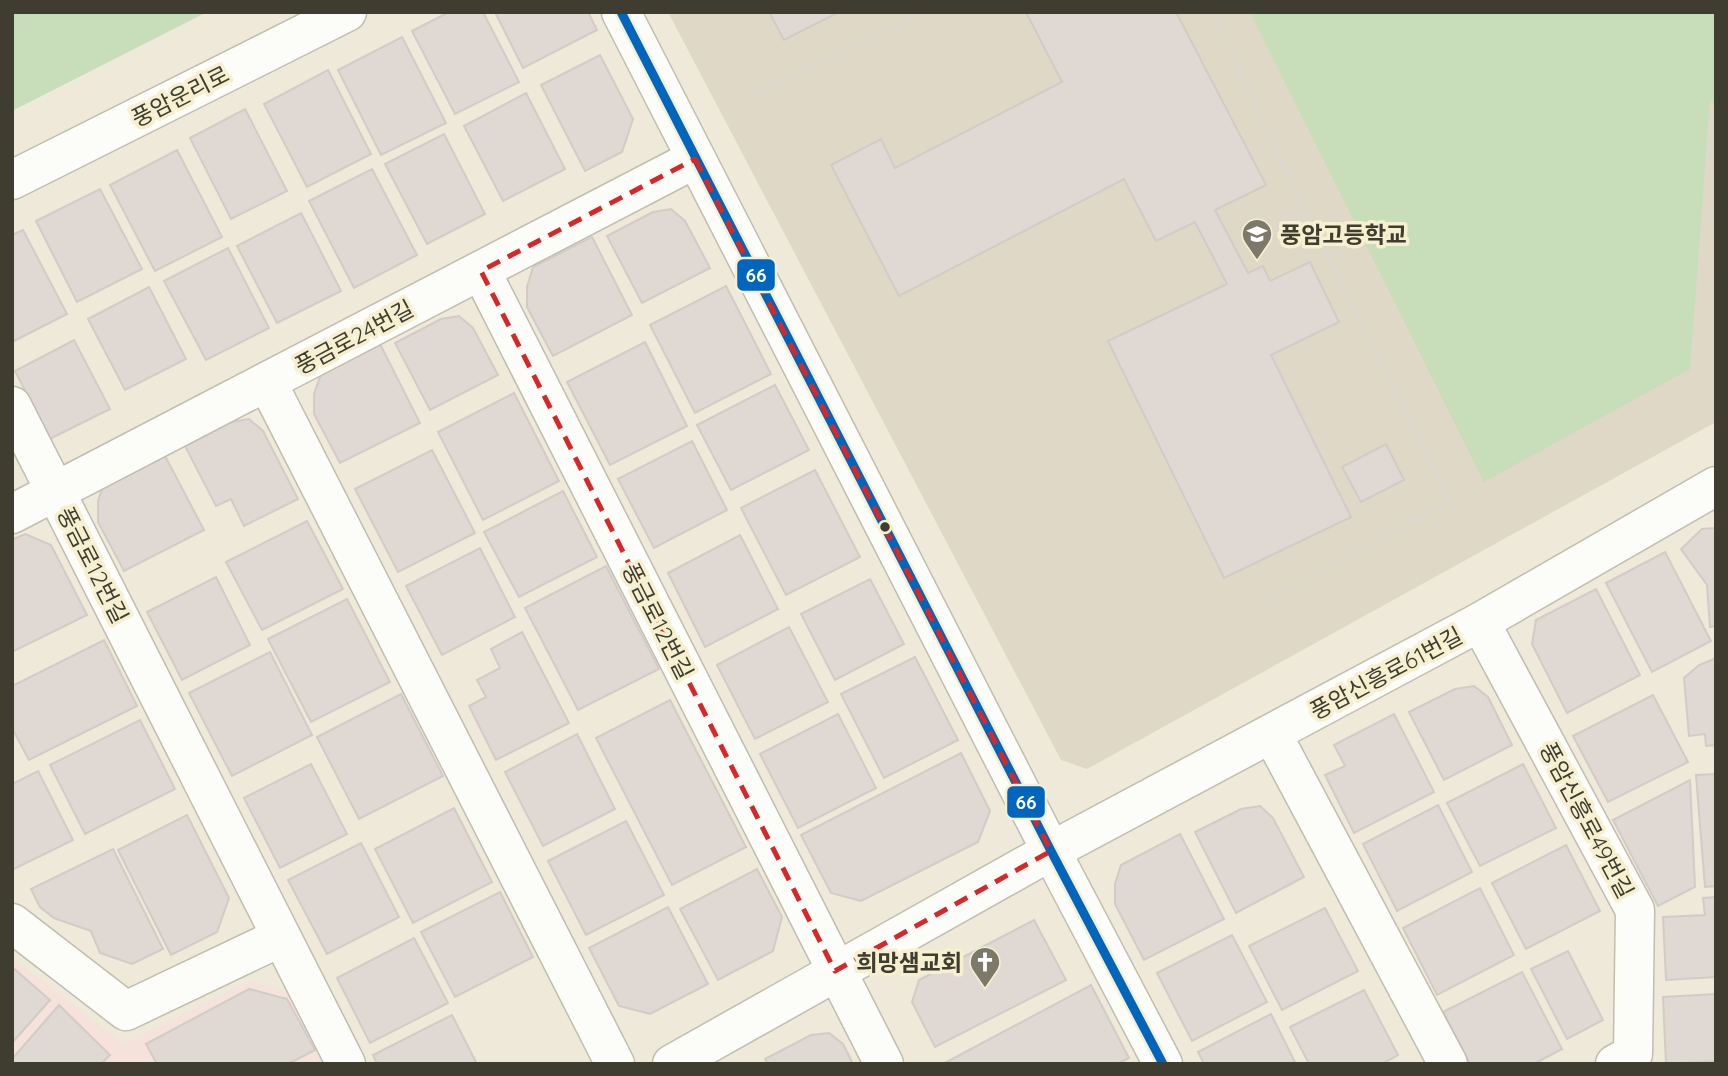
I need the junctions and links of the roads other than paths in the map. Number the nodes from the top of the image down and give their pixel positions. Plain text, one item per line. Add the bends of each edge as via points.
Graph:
1 (347, 12) edge
2 (621, 12) edge
3 (695, 159) junction
4 (12, 180) edge
5 (481, 271) junction
6 (267, 382) junction
7 (12, 406) edge
8 (1716, 486) edge
9 (57, 492) junction
10 (12, 514) edge
11 (1480, 622) junction
12 (1272, 734) junction
13 (1051, 851) junction
14 (12, 923) edge
15 (281, 937) junction
16 (835, 971) junction
17 (346, 1064) edge
18 (615, 1064) edge
19 (672, 1064) edge
20 (884, 1064) edge
21 (1163, 1064) edge
22 (1448, 1064) edge
23 (1615, 1064) edge

1 - 4 street, 풍암운리로
2 - 3 street
3 - 5 street, 풍금로24번길
3 - 13 street
5 - 6 street, 풍금로24번길
5 - 16 street, 풍금로12번길
6 - 9 street, 풍금로24번길
6 - 18 street
7 - 9 street, 풍금로12번길
8 - 11 street, 풍암신흥로61번길
9 - 10 street, 풍금로24번길
9 - 15 street, 풍금로12번길
11 - 12 street, 풍암신흥로61번길
11 - 23 street, 풍암신흥로49번길 via 1635,910 1633,1054
12 - 13 street, 풍암신흥로61번길
12 - 22 street
13 - 16 street
13 - 21 street
14 - 15 street via 126,1012
15 - 17 street, 풍금로12번길
16 - 19 street
16 - 20 street, 풍금로12번길

